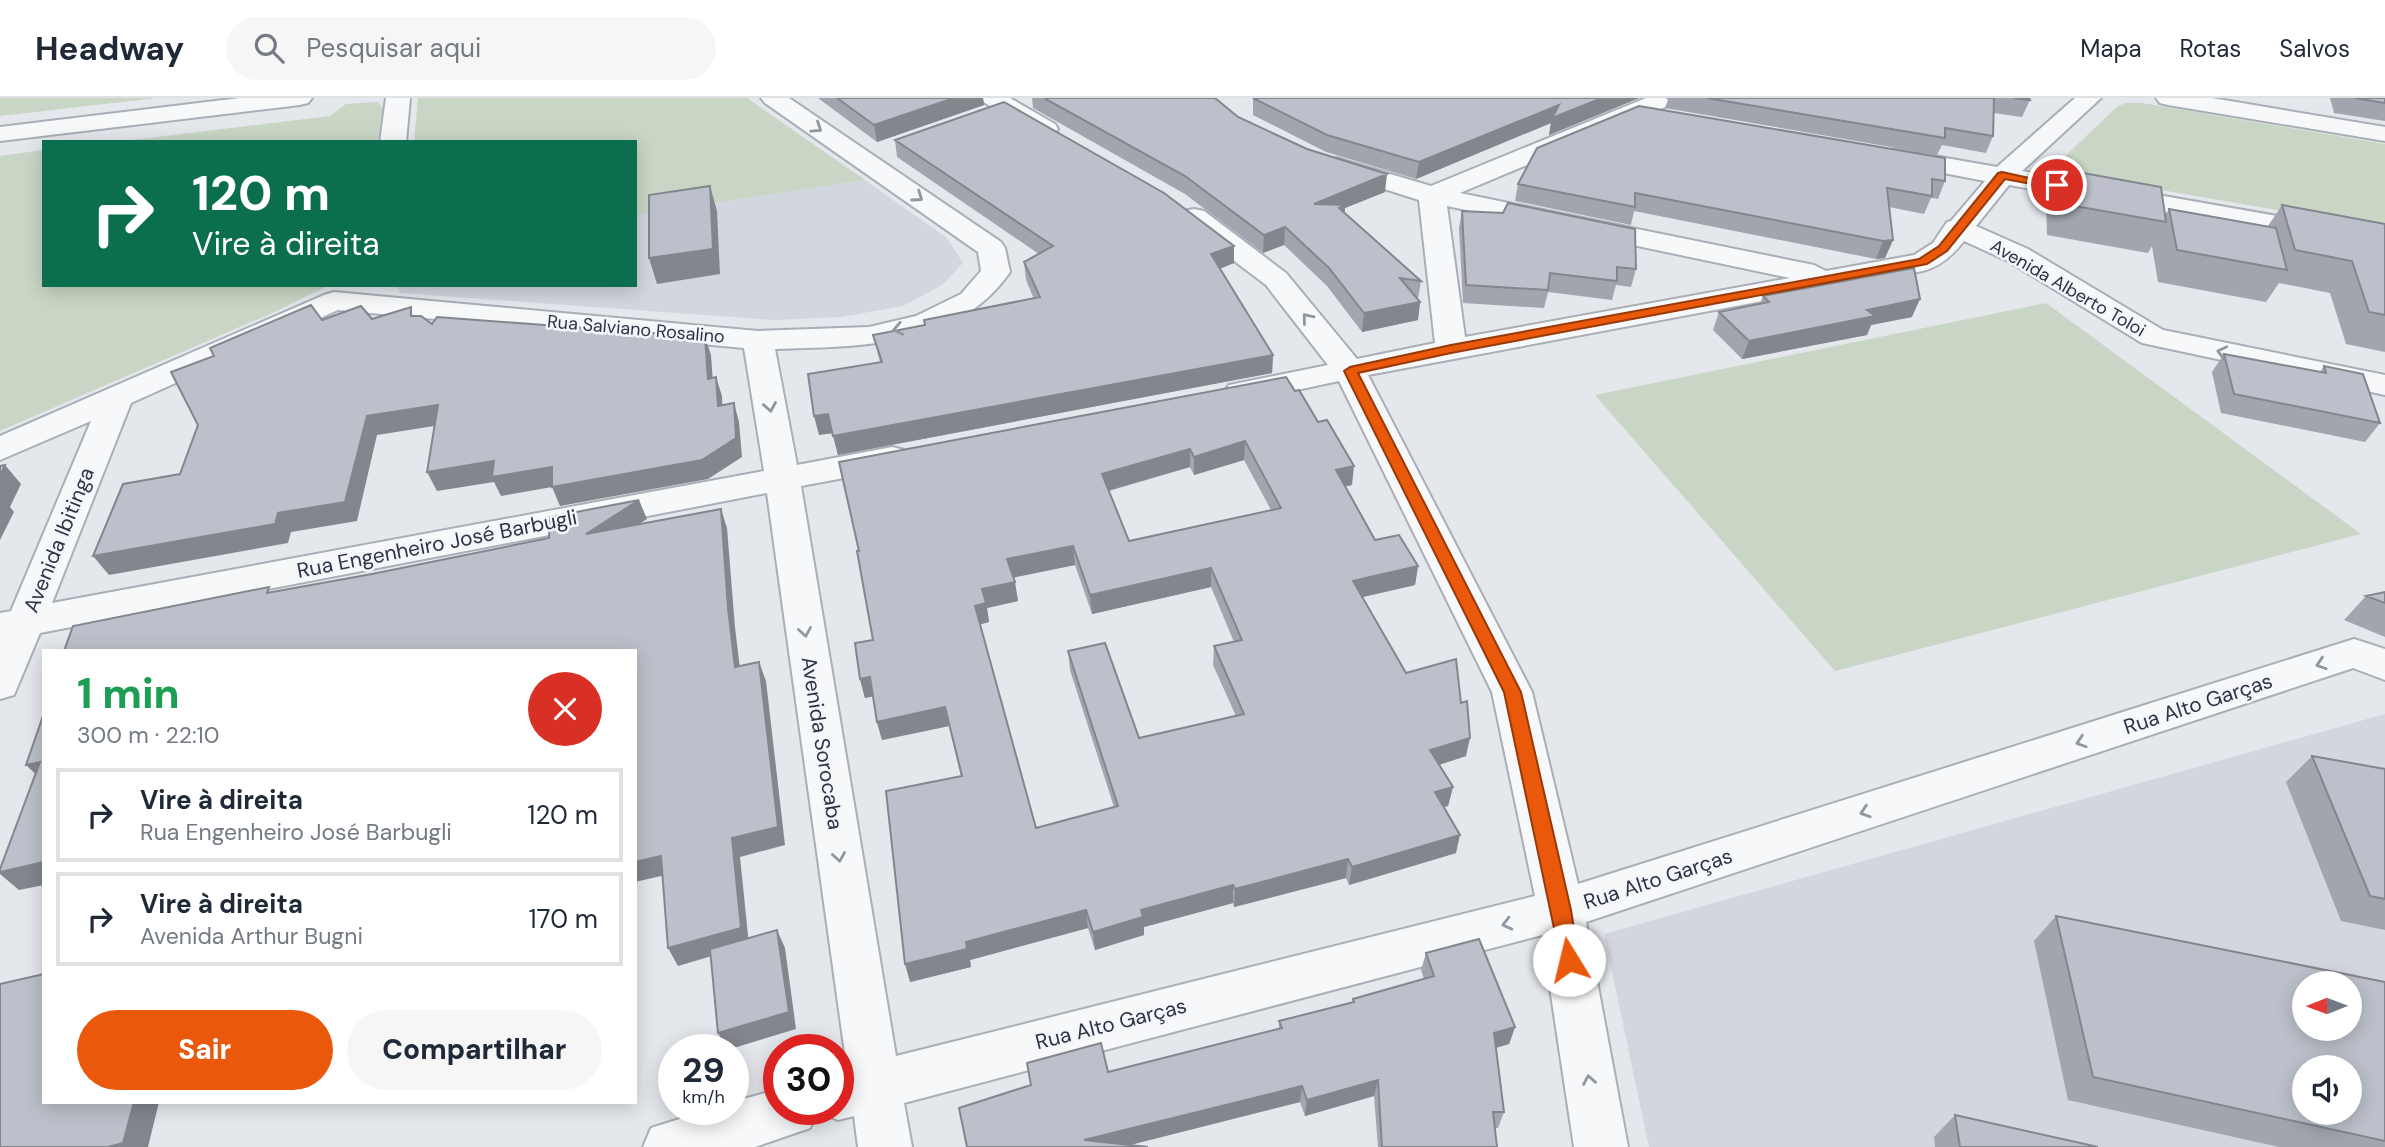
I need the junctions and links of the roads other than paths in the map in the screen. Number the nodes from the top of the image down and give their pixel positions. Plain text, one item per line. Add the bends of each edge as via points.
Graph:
1 (300, 98) edge
2 (398, 98) edge
3 (773, 98) edge
4 (1036, 98) edge
5 (2089, 98) edge
6 (2168, 98) edge
7 (995, 107) edge
8 (1669, 108) edge
9 (0, 134) edge
10 (2385, 134) edge
11 (393, 140) edge
12 (1068, 141) edge
13 (1865, 152) edge
14 (1316, 159) edge
15 (2002, 176) junction
16 (1432, 195) junction
17 (1175, 202) edge
18 (1957, 228) junction
19 (2385, 243) edge
20 (1832, 278) junction
21 (345, 293) edge
22 (758, 340) junction
23 (1451, 349) junction
24 (1350, 371) junction
25 (2385, 386) edge
26 (117, 397) junction
27 (1215, 397) edge
28 (0, 449) edge
29 (917, 453) edge
30 (782, 479) junction
31 (13, 625) edge
32 (2385, 665) edge
33 (0, 684) edge
34 (1561, 910) junction
35 (857, 1090) edge
36 (763, 1119) edge
37 (670, 1147) edge
38 (885, 1147) edge
39 (1601, 1147) edge

1 - 9 street
2 - 11 street
3 -> 22 street, Rua Salviano Rosalino via 874,154 991,248 996,272 971,300 926,323 869,336
4 - 7 street
5 - 15 street
6 - 10 street
7 - 12 street
8 - 16 street via 1630,112
13 - 15 street
14 - 16 street
15 - 18 street
15 - 19 street
16 - 20 street
16 - 23 street
24 -> 17 street via 1276,279
18 - 20 street via 1943,249 1923,262
25 -> 18 street, Avenida Alberto Toloi via 2153,337 2018,255
20 - 23 street
21 - 22 street, Rua Salviano Rosalino
21 - 26 street, Rua Salviano Rosalino
22 -> 30 street, Avenida Sorocaba
23 - 24 street
24 - 27 street
24 - 34 street via 1513,692
26 - 28 street, Rua Salviano Rosalino
26 - 31 street, Avenida Ibitinga
29 - 30 street, Rua Engenheiro José Barbugli
30 - 31 street, Rua Engenheiro José Barbugli
30 -> 35 street, Avenida Sorocaba
31 - 33 street, Avenida Ibitinga
32 -> 34 street, Rua Alto Garças via 2354,653
34 -> 35 street, Rua Alto Garças
39 -> 34 street
35 - 38 street, Avenida Sorocaba
36 - 37 street

